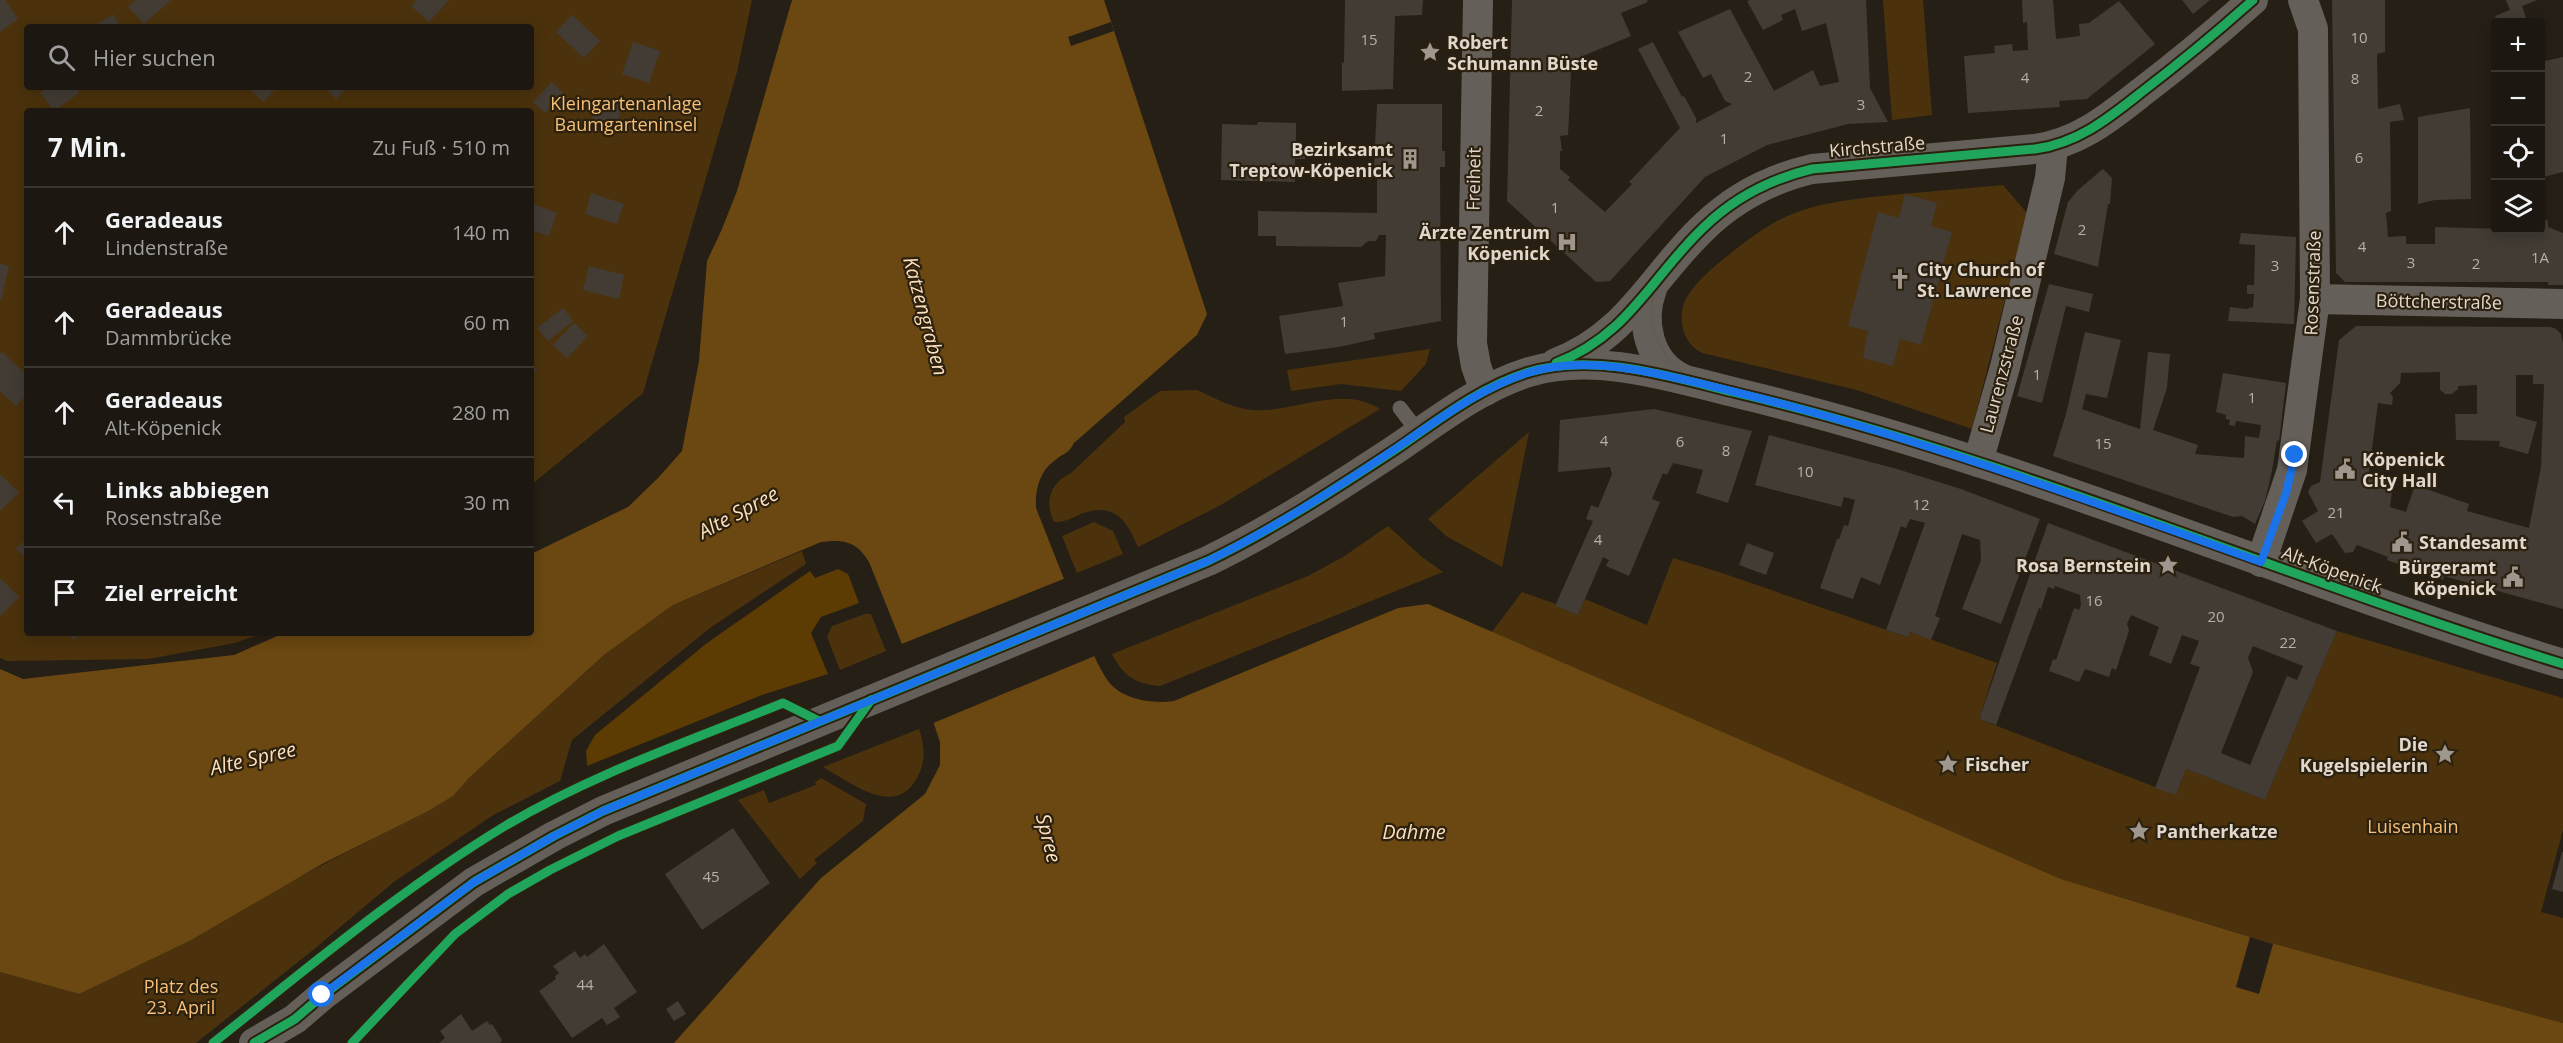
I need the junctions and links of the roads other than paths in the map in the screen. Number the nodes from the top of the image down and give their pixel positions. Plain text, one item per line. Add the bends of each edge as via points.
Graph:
1 (1478, 0) edge
2 (2253, 0) edge
3 (2303, 0) edge
4 (2053, 146) junction
5 (1652, 288) junction
6 (2315, 299) junction
7 (2563, 304) edge
8 (1528, 372) junction
9 (1688, 382) junction
10 (1485, 391) junction
11 (1400, 408) dead end
12 (1419, 433) junction
13 (1978, 462) junction
14 (2261, 562) junction
15 (2563, 664) edge
16 (264, 1042) edge

1 - 10 street, Freiheit via 1472,343
2 - 4 street, Kirchstraße via 2178,66 2115,114 2079,136
3 - 6 street, Rosenstraße via 2313,29
4 - 5 street, Kirchstraße via 1840,165 1788,176 1750,191 1720,213
4 - 13 street, Laurenzstraße via 2050,178 2005,368
5 - 8 street, Kirchstraße via 1628,316 1596,342 1566,359
5 - 9 street, Alt-Köpenick via 1646,319 1651,344 1663,364
6 - 7 street, Böttcherstraße
6 - 14 street, Rosenstraße via 2292,470
8 - 9 street, Alt-Köpenick via 1602,367
8 - 10 street, Alt-Köpenick
9 - 13 street, Alt-Köpenick via 1860,425
10 - 12 street, Alt-Köpenick
11 - 12 lane
12 - 16 street, Alt-Köpenick via 1254,538 1208,561 603,811 554,836 474,882
13 - 14 street, Alt-Köpenick
14 - 15 street, Alt-Köpenick

